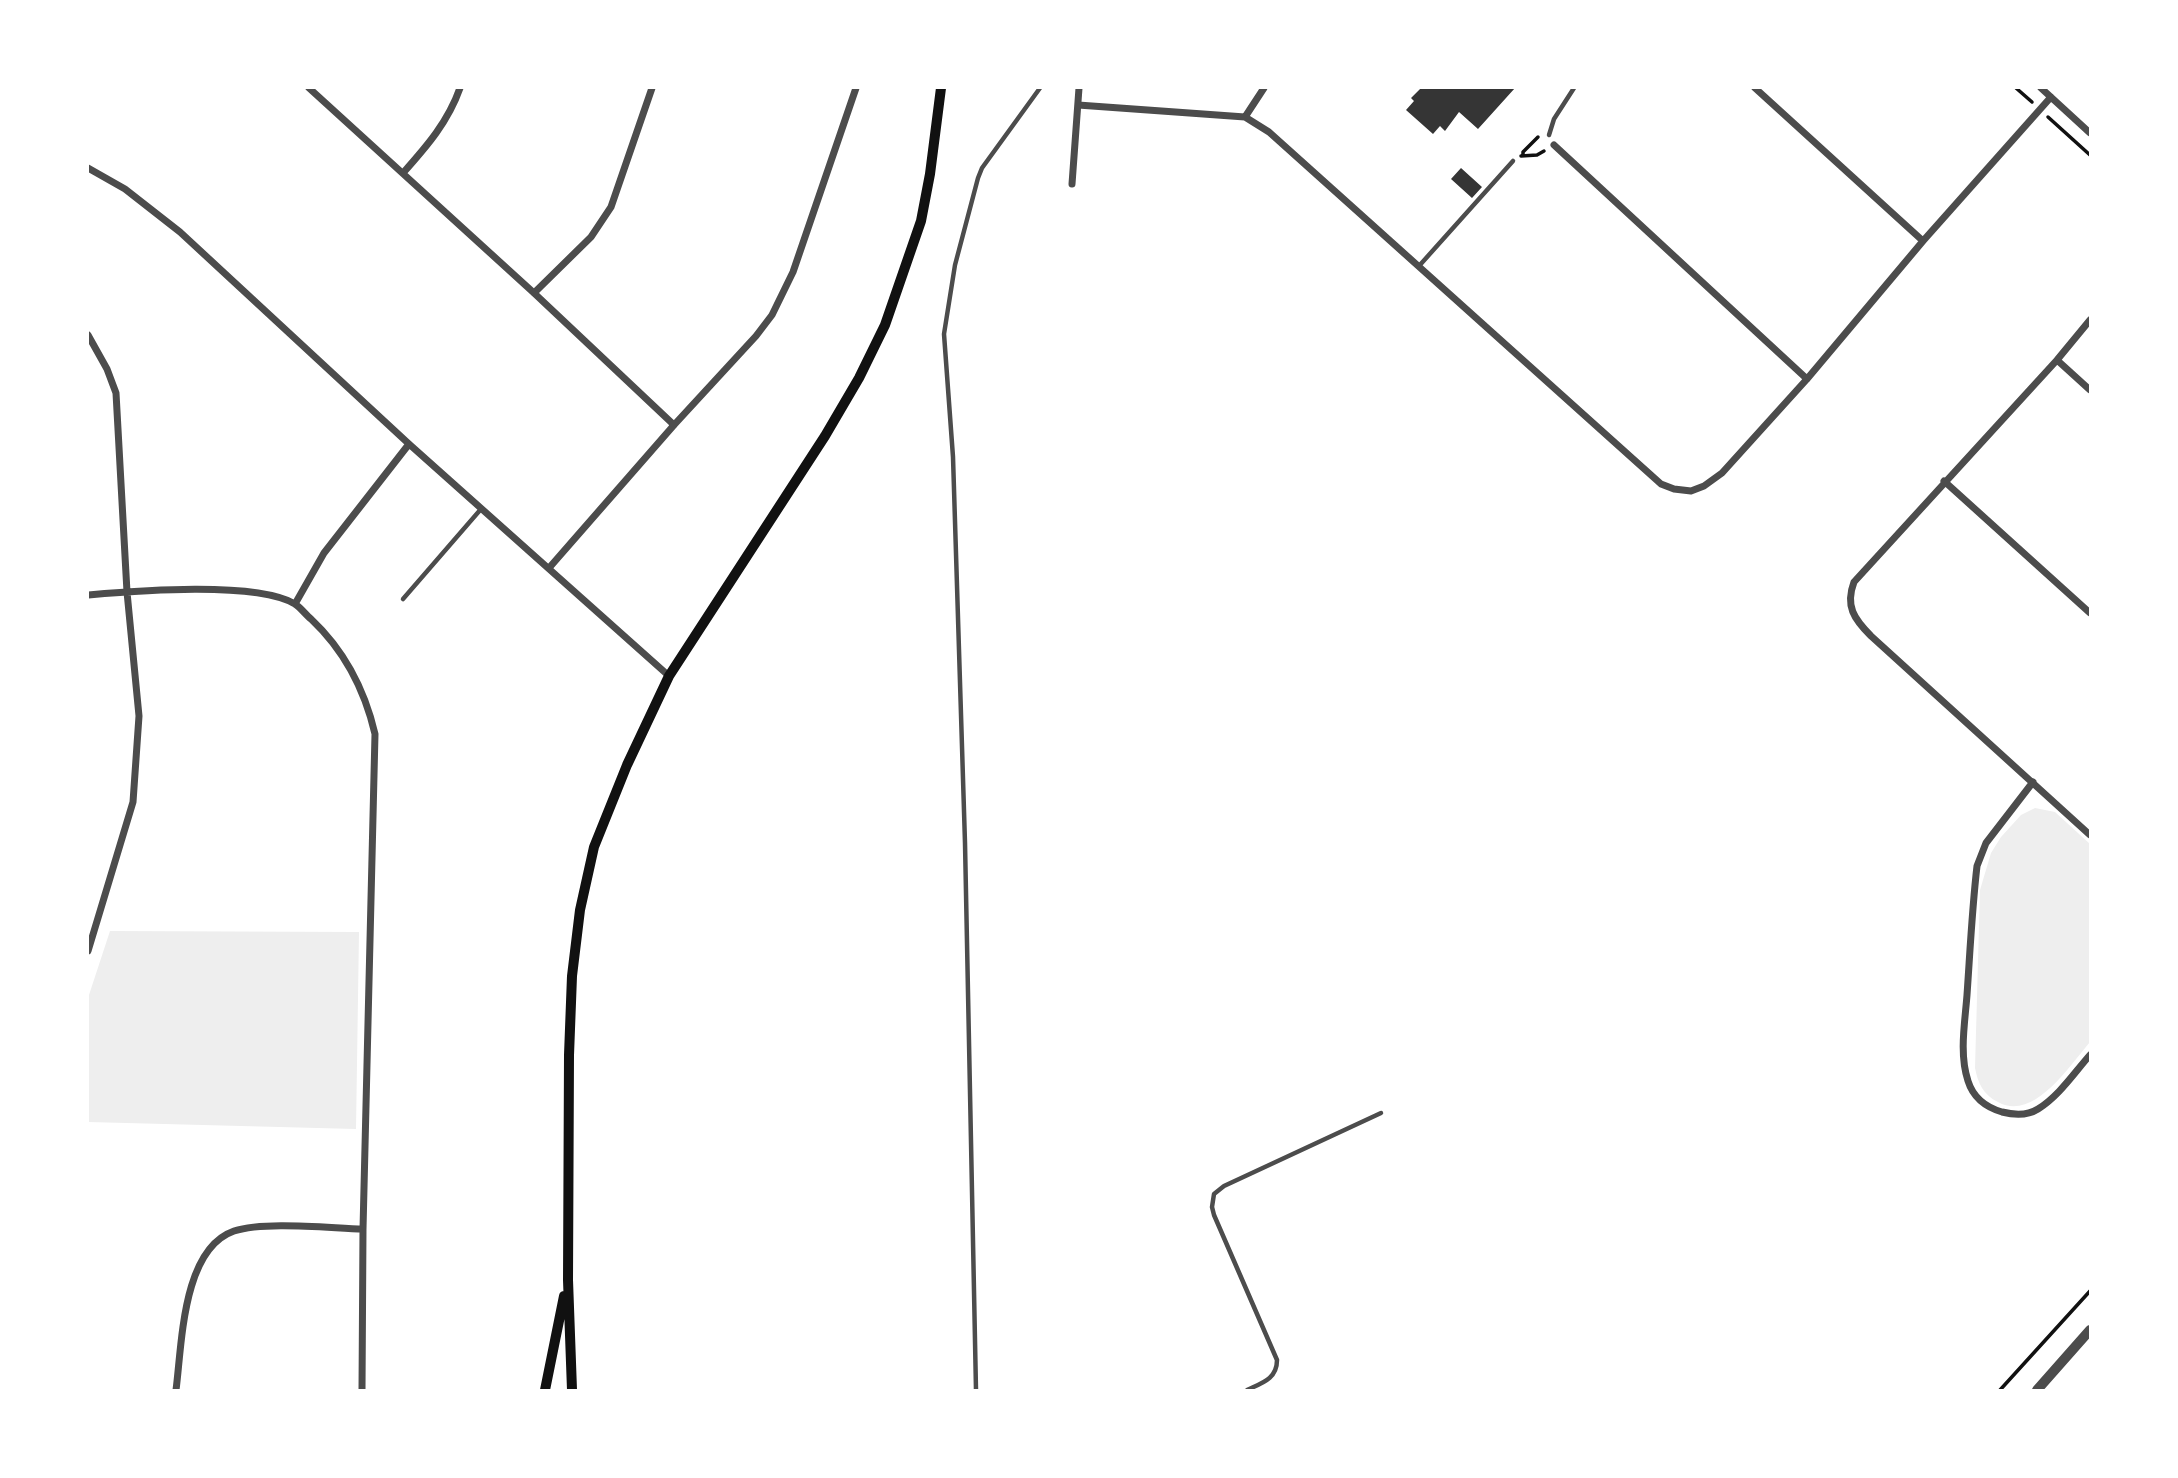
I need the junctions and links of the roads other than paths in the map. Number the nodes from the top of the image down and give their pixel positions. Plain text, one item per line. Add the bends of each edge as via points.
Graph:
1 (309, 88) edge
2 (460, 88) edge
3 (652, 88) edge
4 (856, 88) edge
5 (941, 88) edge
6 (1040, 88) edge
7 (1079, 88) edge
8 (1264, 88) edge
9 (1574, 88) edge
10 (1755, 88) edge
11 (2040, 88) edge
12 (2051, 97) junction
13 (1078, 104) junction
14 (1245, 117) junction
15 (2091, 133) edge
16 (1549, 135) dead end
17 (1555, 145) road end
18 (1514, 161) road end
19 (88, 168) edge
20 (403, 173) junction
21 (1072, 184) dead end
22 (1923, 241) junction
23 (1419, 266) junction
24 (534, 293) junction
25 (2091, 320) edge
26 (88, 335) edge
27 (2057, 360) junction
28 (1807, 379) junction
29 (2091, 390) edge
30 (674, 425) junction
31 (410, 444) junction
32 (1944, 481) junction
33 (481, 508) junction
34 (549, 568) junction
35 (127, 592) junction
36 (88, 595) edge
37 (403, 599) dead end
38 (295, 604) junction
39 (2091, 613) edge
40 (669, 676) junction
41 (2033, 782) junction
42 (2091, 835) edge
43 (88, 951) edge
44 (2091, 1055) edge
45 (1381, 1113) dead end
46 (363, 1229) junction
47 (568, 1280) junction
48 (2091, 1330) edge
49 (176, 1391) edge
50 (362, 1391) edge
51 (545, 1391) edge
52 (572, 1391) edge
53 (976, 1391) edge
54 (1247, 1391) edge
55 (2037, 1391) edge

1 - 20 street
2 - 20 street via 434,138
3 - 24 street via 611,207 591,237
4 - 30 street via 793,272 772,314
5 - 40 main road via 921,221 885,325 825,436
6 - 53 lane via 978,178 955,265 944,334 953,457 965,844
7 - 13 street
8 - 14 street
9 - 16 lane
10 - 22 street
11 - 12 street
12 - 15 street
12 - 22 street
13 - 14 street
13 - 21 street
14 - 23 street via 1269,132
17 - 28 street
18 - 23 lane
19 - 31 street via 125,189 180,232
20 - 24 street
22 - 28 street
23 - 28 street via 1661,484 1674,489 1691,491 1722,473
24 - 30 street
25 - 27 street
26 - 35 street via 116,393
27 - 29 street
27 - 32 street
30 - 34 street
31 - 33 street
31 - 38 street via 324,553
32 - 39 street
32 - 41 street via 1854,582 1850,606 1856,621
33 - 34 street
33 - 37 lane
34 - 40 street
35 - 36 street
35 - 38 street via 215,590 265,594
35 - 43 street via 139,716 133,802
38 - 46 street via 335,645 365,699 375,734
40 - 47 main road via 594,846 580,911 569,1055
41 - 42 street
41 - 44 street via 1986,844 1977,866 1965,1029 1967,1079 1976,1098 1984,1103 1999,1111 2023,1114 2048,1102
45 - 54 lane via 1214,1194 1214,1215 1277,1360 1273,1377
46 - 49 street via 254,1227 233,1232 213,1245 197,1269 187,1303
46 - 50 street
47 - 51 main road
47 - 52 main road
48 - 55 street

